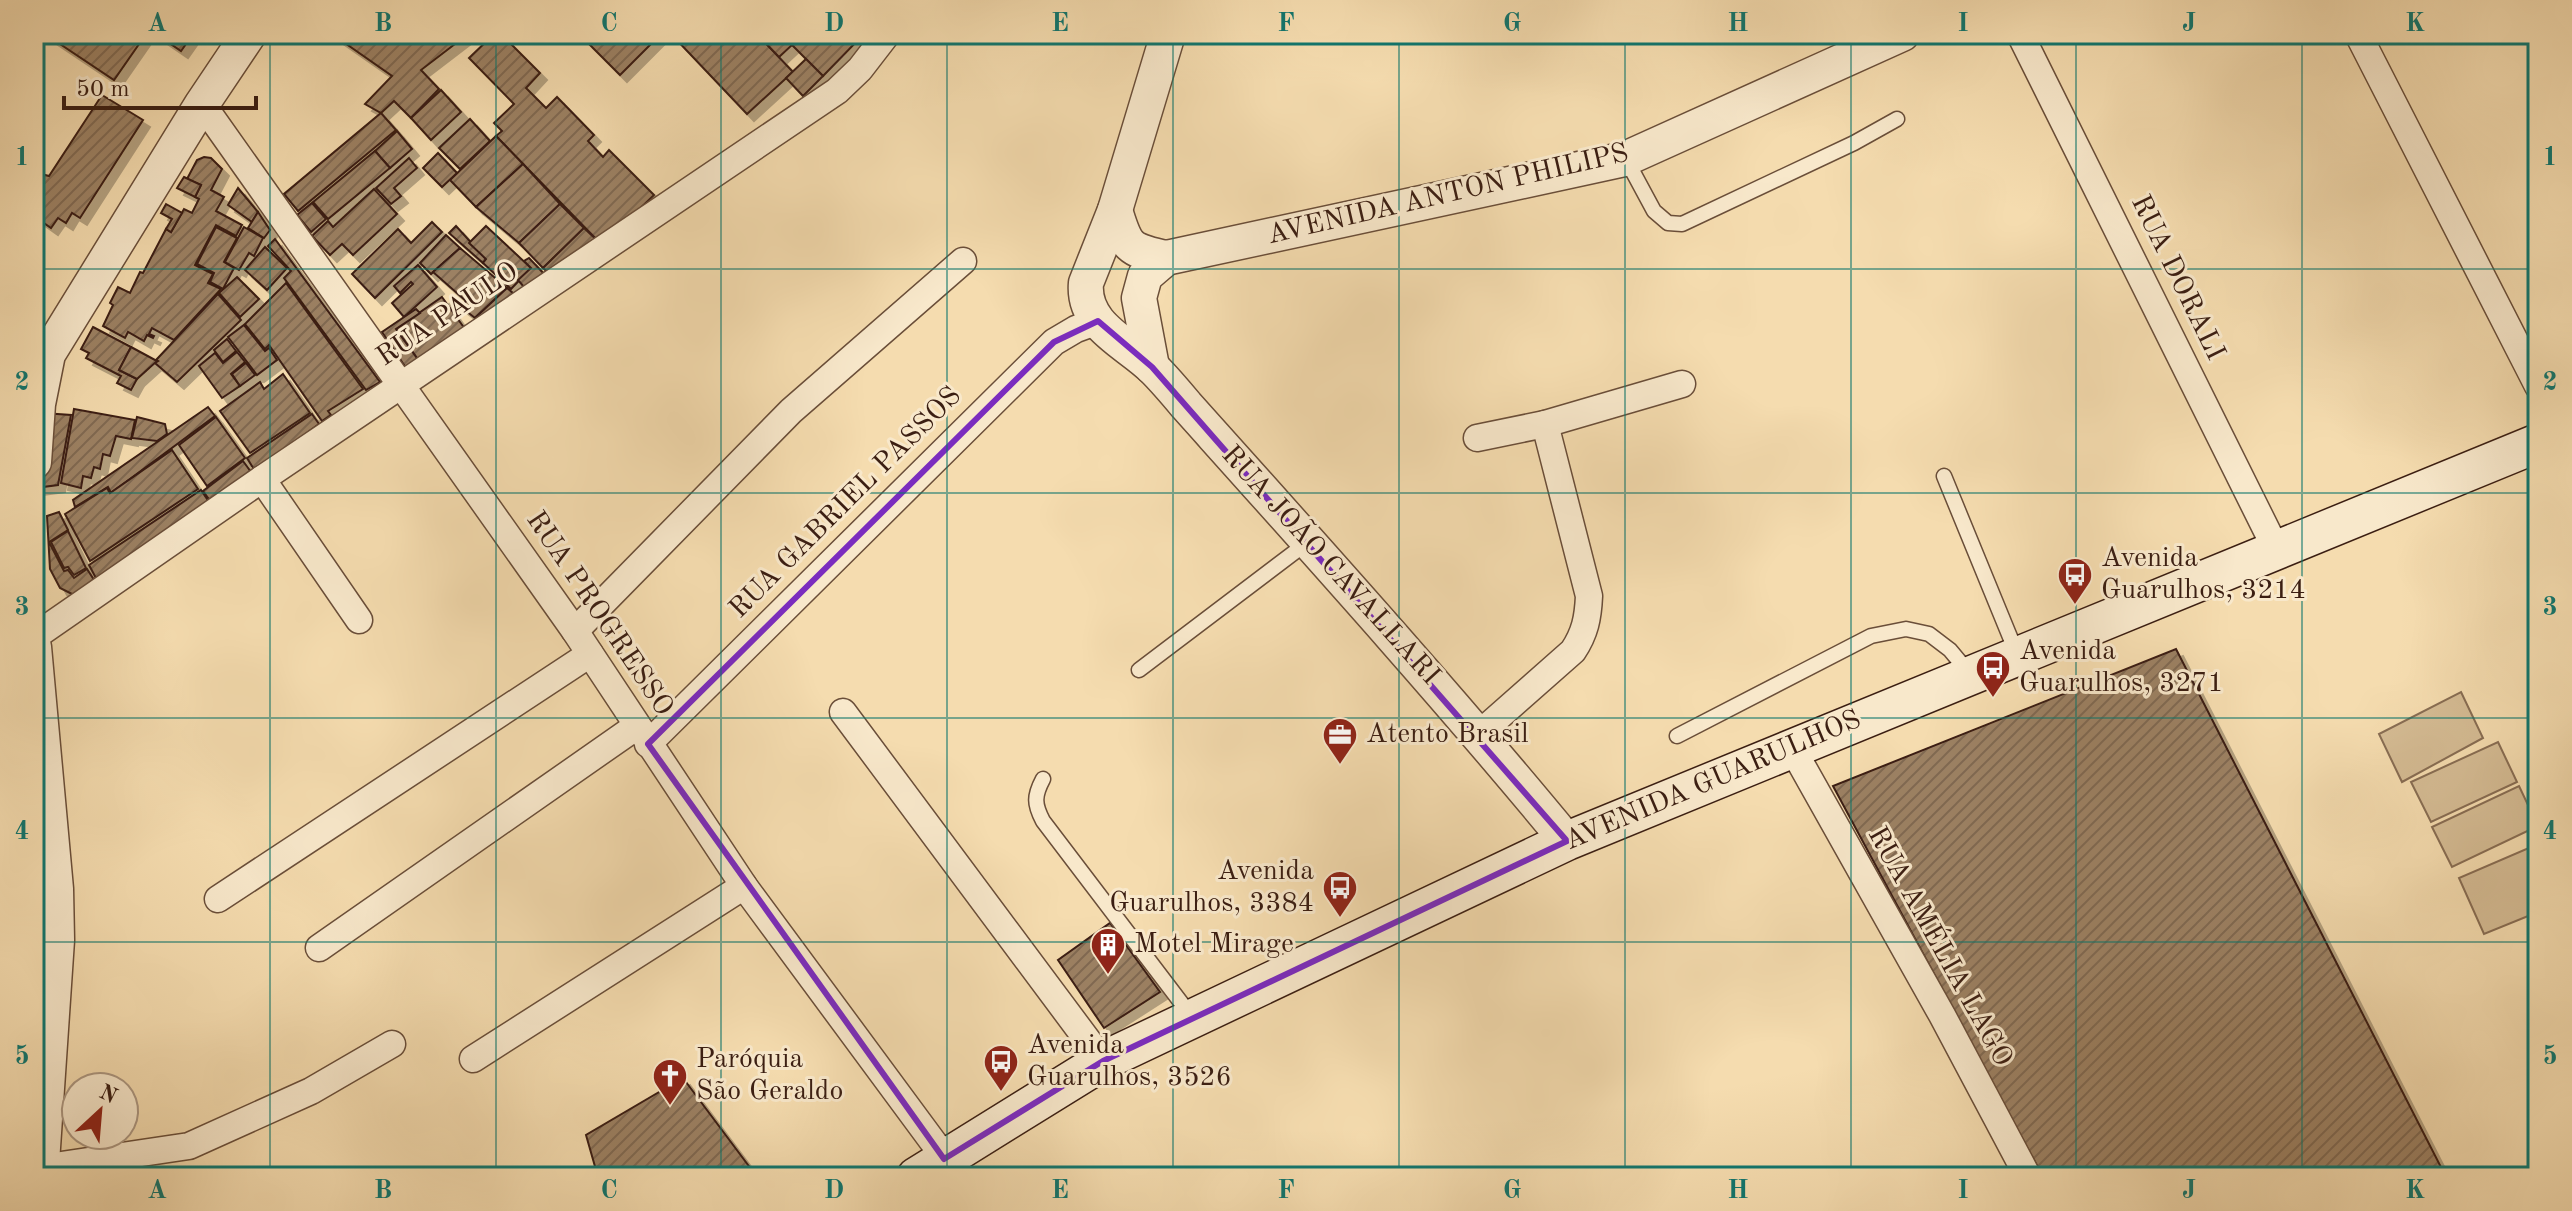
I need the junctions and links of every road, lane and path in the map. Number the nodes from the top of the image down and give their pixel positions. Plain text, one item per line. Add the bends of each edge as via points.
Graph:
1 (249, 34) edge
2 (887, 34) edge
3 (1168, 34) edge
4 (1902, 34) edge
5 (2020, 34) edge
6 (2358, 34) edge
7 (202, 104) junction
8 (1897, 119) dead end
9 (1625, 159) junction
10 (1115, 210) junction
11 (1166, 258) junction
12 (963, 261) dead end
13 (1086, 283) junction
14 (1139, 298) junction
15 (1098, 321) junction
16 (41, 347) edge
17 (1152, 367) junction
18 (1682, 384) dead end
19 (401, 386) junction
20 (2538, 386) edge
21 (1545, 424) junction
22 (1477, 438) dead end
23 (2538, 443) edge
24 (34, 462) edge
25 (1944, 476) dead end
26 (262, 479) junction
27 (1309, 541) junction
28 (2277, 551) junction
29 (359, 620) dead end
30 (575, 631) junction
31 (34, 637) edge
32 (34, 647) edge
33 (590, 654) junction
34 (2017, 655) junction
35 (1139, 670) dead end
36 (1970, 674) junction
37 (843, 712) dead end
38 (1479, 734) junction
39 (643, 735) junction
40 (1677, 736) dead end
41 (1792, 748) junction
42 (1043, 779) dead end
43 (1567, 841) junction
44 (744, 886) junction
45 (218, 899) dead end
46 (319, 948) dead end
47 (1192, 1017) junction
48 (392, 1044) dead end
49 (473, 1059) dead end
50 (1103, 1061) junction
51 (940, 1171) edge
52 (41, 1173) edge
53 (2028, 1177) edge

1 - 7 street
2 - 19 street, RUA PAULO via 837,91
3 - 10 street
4 - 9 street, AVENIDA ANTON PHILIPS
5 - 28 street, RUA DORALI
6 - 20 street
7 - 16 street
7 - 19 street, RUA PROGRESSO
8 - 9 lane via 1682,224 1668,223 1654,211
9 - 11 street, AVENIDA ANTON PHILIPS
10 - 11 street via 1128,245
10 - 13 street
11 - 14 street via 1145,276
12 - 30 street via 791,411
13 - 14 street via 1116,285
13 - 15 street, RUA JOÃO CAVALLARI via 1085,295
14 - 17 street
15 - 17 street, RUA JOÃO CAVALLARI
15 - 39 street, RUA GABRIEL PASSOS via 1054,342
16 - 24 street
17 - 27 street, RUA JOÃO CAVALLARI
18 - 21 street
19 - 26 street, RUA PAULO
19 - 30 street, RUA PROGRESSO
21 - 22 street
21 - 38 street via 1589,596 1588,617 1573,651
23 - 28 main road, AVENIDA GUARULHOS
25 - 34 lane
26 - 29 street
26 - 31 street, RUA PAULO
27 - 35 lane
27 - 38 street, RUA JOÃO CAVALLARI
28 - 34 main road, AVENIDA GUARULHOS
30 - 33 street, RUA PROGRESSO
32 - 52 street via 57,915
33 - 39 street, RUA PROGRESSO
33 - 45 street
34 - 36 main road, AVENIDA GUARULHOS
36 - 40 lane via 1929,634 1906,629 1871,636
36 - 41 main road, AVENIDA GUARULHOS
37 - 50 street
38 - 43 street, RUA JOÃO CAVALLARI
39 - 44 street, RUA PROGRESSO
39 - 46 street, RUA GABRIEL PASSOS
41 - 43 main road, AVENIDA GUARULHOS
41 - 53 street, RUA AMÉLIA LAGO
42 - 47 lane via 1035,795 1043,821
43 - 47 main road, AVENIDA GUARULHOS
44 - 49 street
44 - 51 street, RUA PROGRESSO
47 - 50 main road, AVENIDA GUARULHOS
48 - 52 street via 311,1091 189,1146
50 - 51 main road, AVENIDA GUARULHOS

